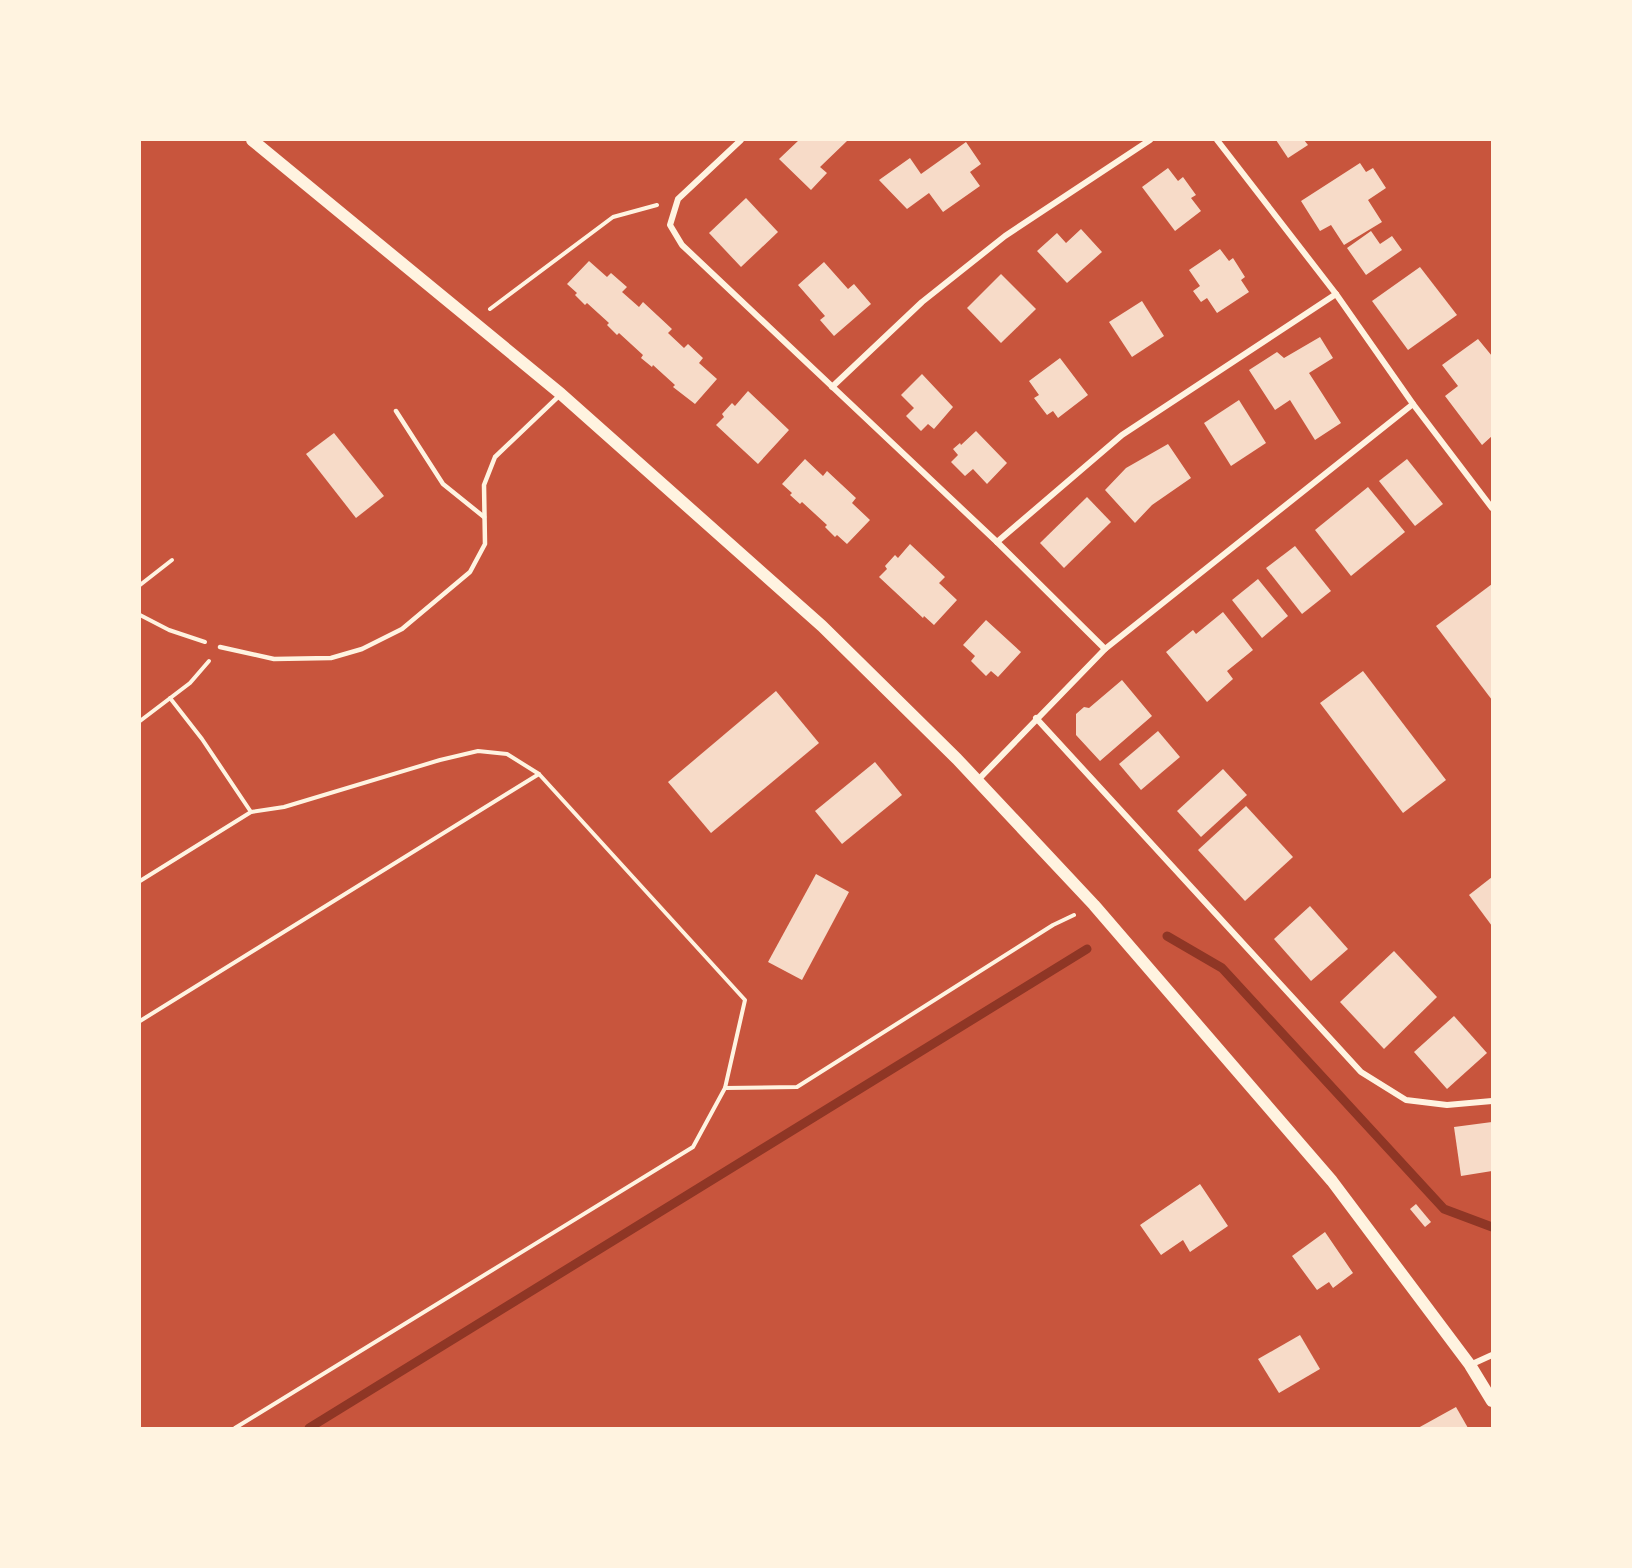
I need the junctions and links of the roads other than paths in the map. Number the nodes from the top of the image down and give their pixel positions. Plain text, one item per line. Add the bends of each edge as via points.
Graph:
1 (252, 140) edge
2 (741, 140) edge
3 (1150, 140) edge
4 (1217, 140) edge
5 (1336, 294) junction
6 (832, 387) junction
7 (561, 394) junction
8 (1413, 405) junction
9 (396, 411) dead end
10 (1492, 508) edge
11 (484, 518) junction
12 (997, 542) junction
13 (220, 647) road end
14 (1105, 649) junction
15 (1036, 718) junction
16 (978, 780) junction
17 (1492, 1101) edge
18 (1492, 1355) edge
19 (1470, 1365) junction
20 (1492, 1401) edge

1 - 7 main road
2 - 6 street via 678,199 670,225 682,245
3 - 6 street via 1005,236 922,302
4 - 5 street
5 - 8 street
5 - 12 street via 1122,435
6 - 12 street
7 - 11 lane via 495,457 484,485
7 - 16 main road via 822,626
8 - 10 street
8 - 14 street
9 - 11 lane via 443,484
11 - 13 lane via 484,544 470,572 402,629 362,649 331,658 274,660
12 - 14 street
14 - 15 street
15 - 16 street
15 - 17 street via 1360,1072 1406,1100 1447,1105
16 - 19 main road via 1094,905 1332,1181
18 - 19 street
19 - 20 main road

